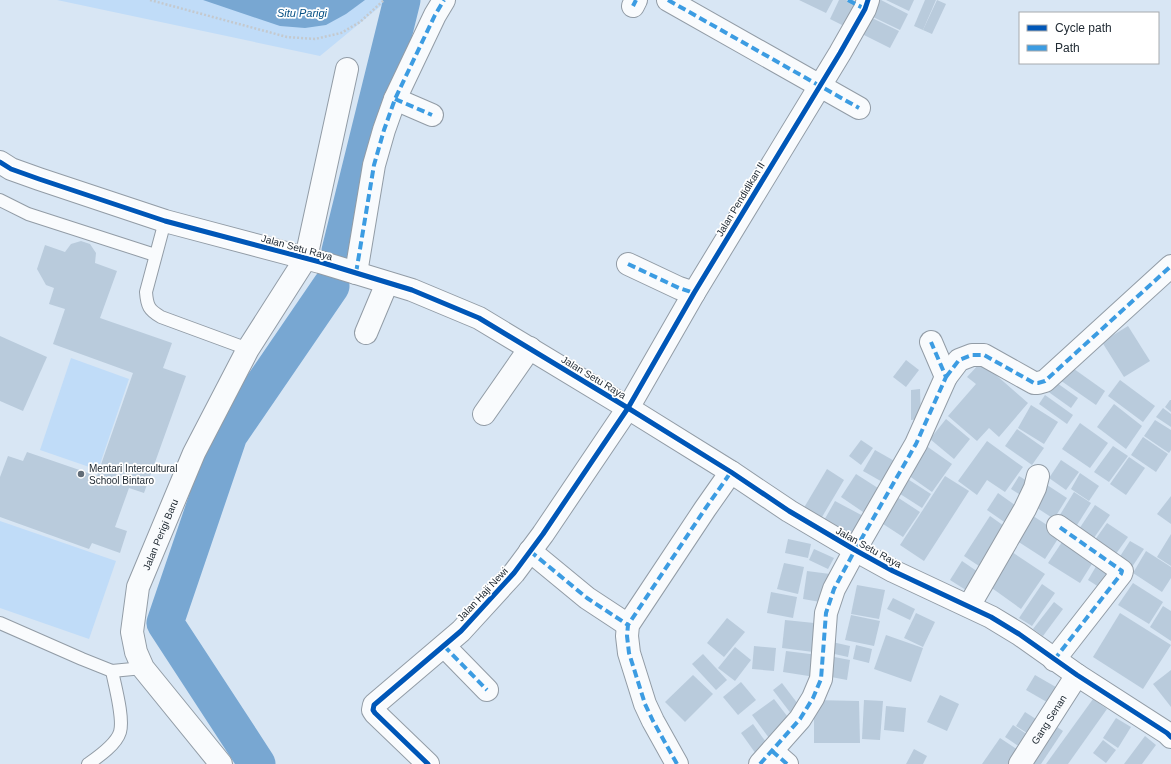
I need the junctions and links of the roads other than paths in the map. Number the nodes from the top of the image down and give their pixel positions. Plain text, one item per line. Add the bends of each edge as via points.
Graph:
1 (444, 0) edge
2 (668, 0) edge
3 (860, 3) edge
4 (347, 68) dead end
5 (819, 86) junction
6 (395, 98) junction
7 (858, 108) dead end
8 (432, 115) dead end
9 (0, 162) edge
10 (0, 200) edge
11 (165, 221) junction
12 (155, 255) junction
13 (313, 260) junction
14 (628, 264) dead end
15 (1171, 266) edge
16 (351, 271) junction
17 (387, 283) junction
18 (694, 293) junction
19 (366, 333) dead end
20 (931, 342) dead end
21 (530, 348) junction
22 (248, 349) junction
23 (946, 377) junction
24 (628, 408) junction
25 (484, 414) dead end
26 (730, 472) junction
27 (1038, 476) dead end
28 (1058, 526) dead end
29 (855, 550) junction
30 (530, 551) junction
31 (969, 606) junction
32 (0, 623) edge
33 (628, 625) junction
34 (444, 646) junction
35 (1054, 660) junction
36 (143, 668) junction
37 (112, 671) junction
38 (1077, 675) junction
39 (487, 690) dead end
40 (1170, 733) edge
41 (773, 760) edge
42 (88, 764) edge
43 (222, 764) edge
44 (428, 764) edge
45 (677, 764) edge
46 (1020, 764) edge

1 - 6 street
2 - 5 street
3 - 5 street, Jalan Pendidikan II via 840,53
4 - 13 street
5 - 7 street
5 - 18 street, Jalan Pendidikan II
6 - 8 street
6 - 16 street via 374,166
9 - 11 street, Jalan Setu Raya via 11,169
10 - 12 lane via 28,214
11 - 12 lane
11 - 13 street, Jalan Setu Raya
12 - 22 lane via 146,292 146,302 151,311
13 - 16 street, Jalan Setu Raya
13 - 22 street, Jalan Perigi Baru
14 - 18 street
15 - 23 street via 1045,381 1034,383 984,355 972,354 959,360
16 - 17 street, Jalan Setu Raya
17 - 19 street
17 - 21 street, Jalan Setu Raya via 412,290 479,318
18 - 24 street, Jalan Pendidikan II
20 - 23 street
21 - 24 street, Jalan Setu Raya
21 - 25 street
22 - 36 street, Jalan Perigi Baru via 194,453 138,587 132,632 136,652
23 - 29 street via 916,444
24 - 26 street, Jalan Setu Raya
24 - 30 street, Jalan Haji Newi
26 - 29 street, Jalan Setu Raya
26 - 33 street
27 - 31 street via 1025,509
28 - 35 street via 1122,571
29 - 31 street, Jalan Setu Raya via 893,571
29 - 41 street via 834,589 826,613 821,679 813,698
30 - 33 street via 587,598
30 - 34 street, Jalan Haji Newi via 514,573
31 - 35 street, Jalan Setu Raya via 1019,634
32 - 37 lane
33 - 45 street via 630,652 645,704
34 - 39 street
34 - 44 street, Jalan Haji Newi via 374,704 373,708 375,713
35 - 38 street, Jalan Setu Raya
36 - 37 lane
36 - 43 street, Jalan Perigi Baru
37 - 42 lane via 121,721 120,733 107,751
38 - 40 street, Jalan Setu Raya
38 - 46 street, Gang Senan

